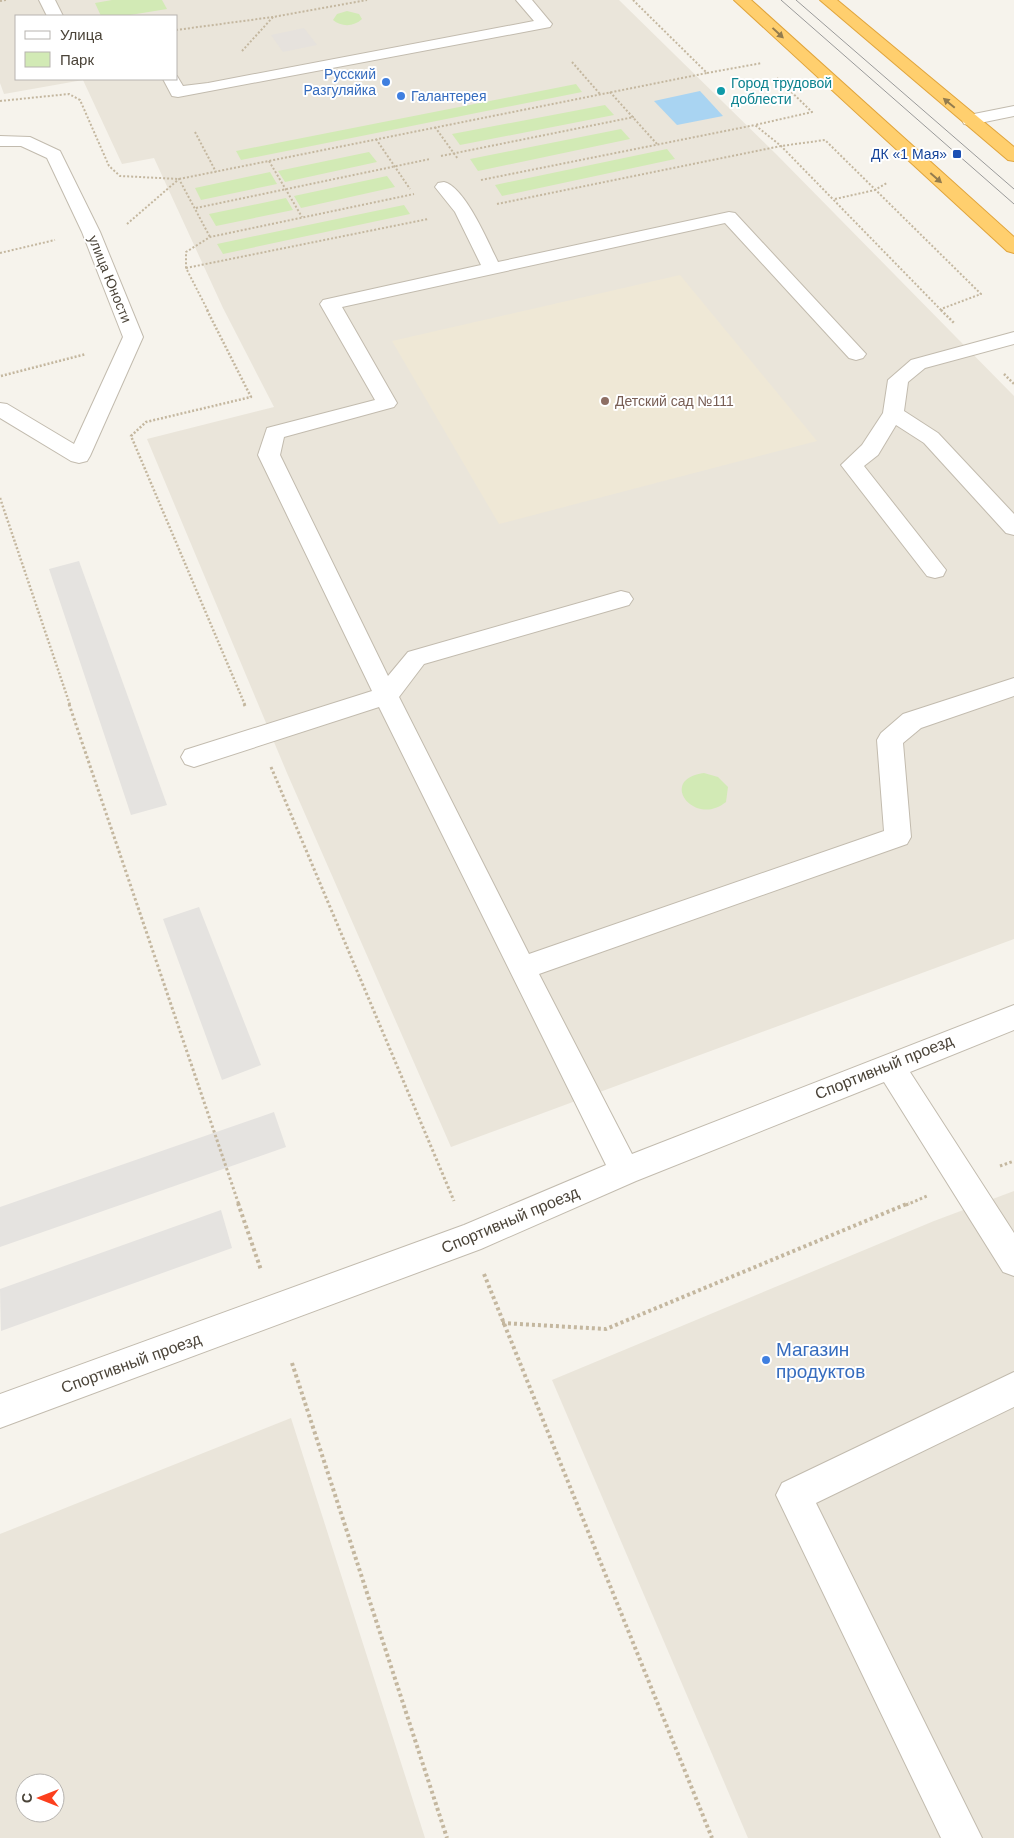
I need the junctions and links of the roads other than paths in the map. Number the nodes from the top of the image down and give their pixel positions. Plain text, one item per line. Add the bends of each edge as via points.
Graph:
1 (47, 0) edge
2 (524, 0) edge
3 (742, 0) edge
4 (828, 0) edge
5 (54, 15) edge
6 (172, 80) edge
7 (1014, 111) edge
8 (970, 120) junction
9 (0, 141) edge
10 (1014, 156) edge
11 (444, 187) dead end
12 (1014, 247) edge
13 (492, 268) junction
14 (1014, 338) edge
15 (856, 354) dead end
16 (0, 409) edge
17 (893, 413) junction
18 (1014, 528) edge
19 (935, 570) dead end
20 (621, 599) dead end
21 (1014, 688) edge
22 (386, 696) junction
23 (194, 757) dead end
24 (522, 968) junction
25 (1014, 1017) edge
26 (889, 1065) junction
27 (625, 1171) junction
28 (1014, 1261) edge
29 (1014, 1390) edge
30 (0, 1411) edge
31 (962, 1838) edge

1 - 5 street
2 - 6 street via 544,24 208,88 178,92
3 -> 12 highway
8 -> 4 highway
7 - 8 street
8 - 10 highway
9 - 16 street, улица Юности via 24,141 54,155 91,232 133,337 79,456
11 - 13 street via 463,211
13 - 15 street via 729,217
13 - 22 street via 330,304 387,404 274,433 269,455
14 - 17 street via 918,364 898,380
17 - 18 street via 931,438
17 - 19 street via 870,450 852,464
20 - 22 street via 416,658
21 - 24 street via 912,721 890,740 898,837
22 - 23 street
22 - 24 street
24 - 27 street
25 - 26 street, Спортивный проезд
26 - 27 street, Спортивный проезд
26 - 28 street
27 - 30 street, Спортивный проезд via 470,1238
29 - 31 street via 794,1495

